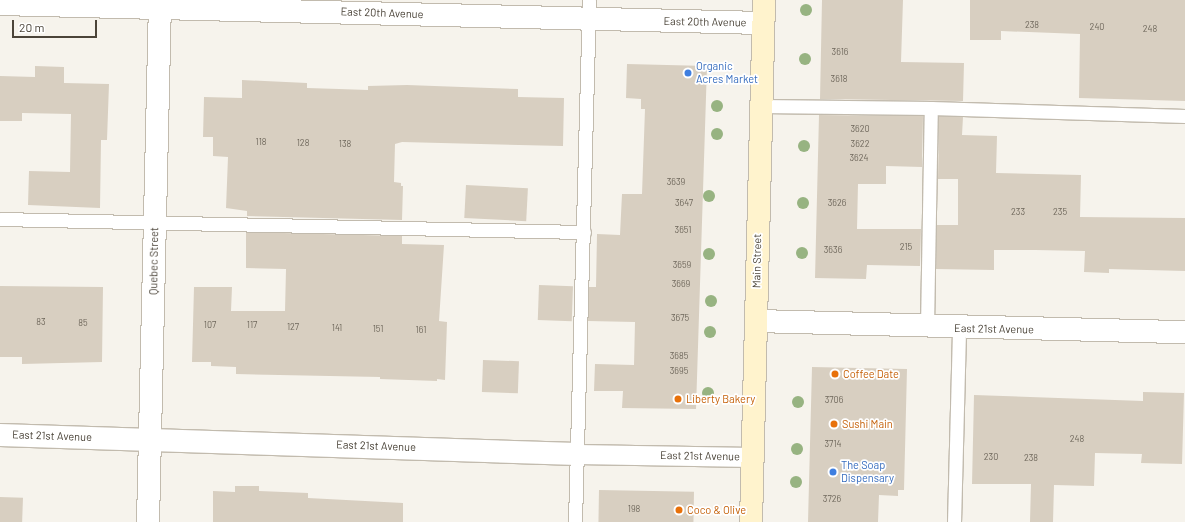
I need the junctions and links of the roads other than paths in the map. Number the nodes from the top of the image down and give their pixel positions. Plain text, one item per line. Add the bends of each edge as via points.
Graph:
1 (764, 0) edge
2 (0, 4) edge
3 (160, 4) edge
4 (589, 10) edge
5 (763, 23) junction
6 (761, 106) junction
7 (931, 108) junction
8 (1185, 116) edge
9 (0, 218) edge
10 (155, 224) junction
11 (584, 232) junction
12 (756, 321) junction
13 (926, 327) junction
14 (959, 328) junction
15 (1185, 332) edge
16 (0, 435) edge
17 (151, 438) junction
18 (577, 454) junction
19 (752, 457) junction
20 (148, 522) edge
21 (575, 522) edge
22 (751, 522) edge
23 (954, 522) edge

1 - 5 main road, Main Street
2 - 3 street, East 20th Avenue
3 - 4 street, East 20th Avenue
3 - 10 street, Quebec Street
4 - 5 street, East 20th Avenue
4 - 11 lane
5 - 6 main road, Main Street
6 - 7 lane
6 - 12 main road, Main Street
7 - 8 lane
7 - 13 lane
9 - 10 lane
10 - 11 lane
10 - 17 street, Quebec Street
11 - 18 lane
12 - 13 street, East 21st Avenue
12 - 19 main road, Main Street
13 - 14 street, East 21st Avenue
14 - 15 street, East 21st Avenue
14 - 23 lane
16 - 17 street, East 21st Avenue
17 - 18 street, East 21st Avenue
17 - 20 street, Quebec Street
18 - 19 street, East 21st Avenue
18 - 21 lane
19 - 22 main road, Main Street

